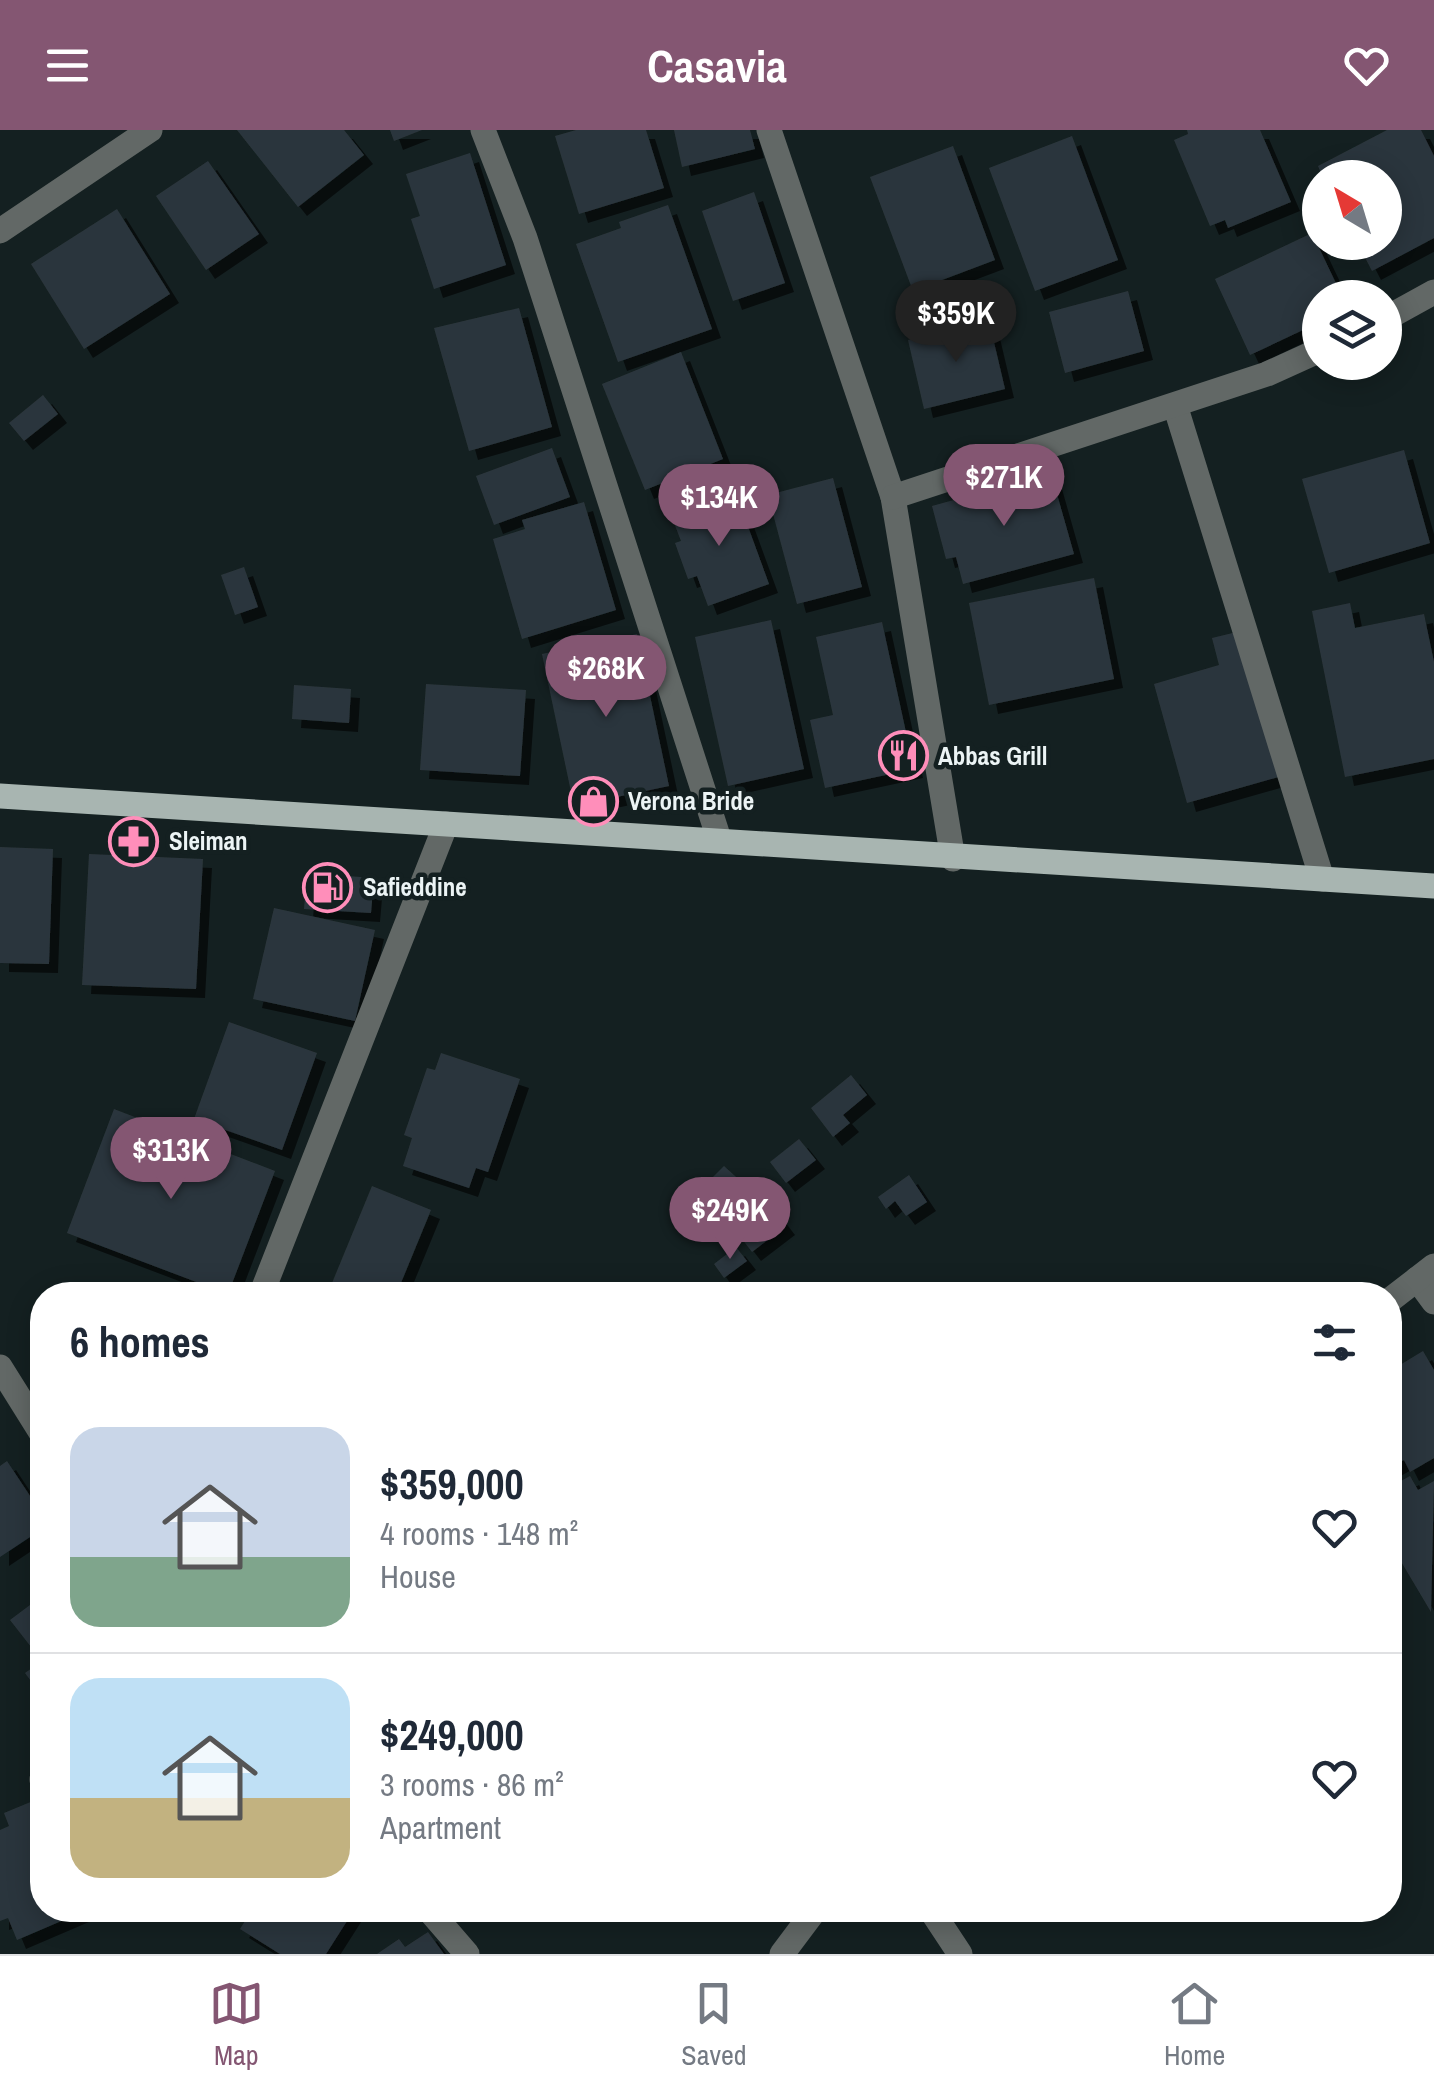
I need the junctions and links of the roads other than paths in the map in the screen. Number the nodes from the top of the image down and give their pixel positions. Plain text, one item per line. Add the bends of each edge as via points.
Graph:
1 (482, 130) edge
2 (769, 130) edge
3 (143, 132) edge
4 (0, 231) edge
5 (1434, 292) edge
6 (1402, 309) edge
7 (1302, 357) edge
8 (1174, 406) junction
9 (893, 497) junction
10 (0, 796) edge
11 (446, 824) junction
12 (720, 839) junction
13 (953, 859) junction
14 (1322, 880) junction
15 (1434, 886) edge
16 (1426, 1273) edge
17 (266, 1282) edge
18 (1402, 1291) edge
19 (1434, 1302) edge
20 (0, 1368) edge
21 (30, 1415) edge
22 (440, 1922) edge
23 (806, 1922) edge
24 (939, 1922) edge
25 (468, 1954) edge
26 (782, 1954) edge
27 (960, 1954) edge

1 - 12 street via 526,238
2 - 9 street
3 - 4 street
5 - 6 street
7 - 8 street
8 - 9 street
8 - 14 street
9 - 13 street
10 - 11 main road
11 - 12 main road
11 - 17 street
12 - 13 main road
13 - 14 main road
14 - 15 main road
16 - 18 street
16 - 19 street
20 - 21 street
22 - 25 street
23 - 26 street
24 - 27 street

